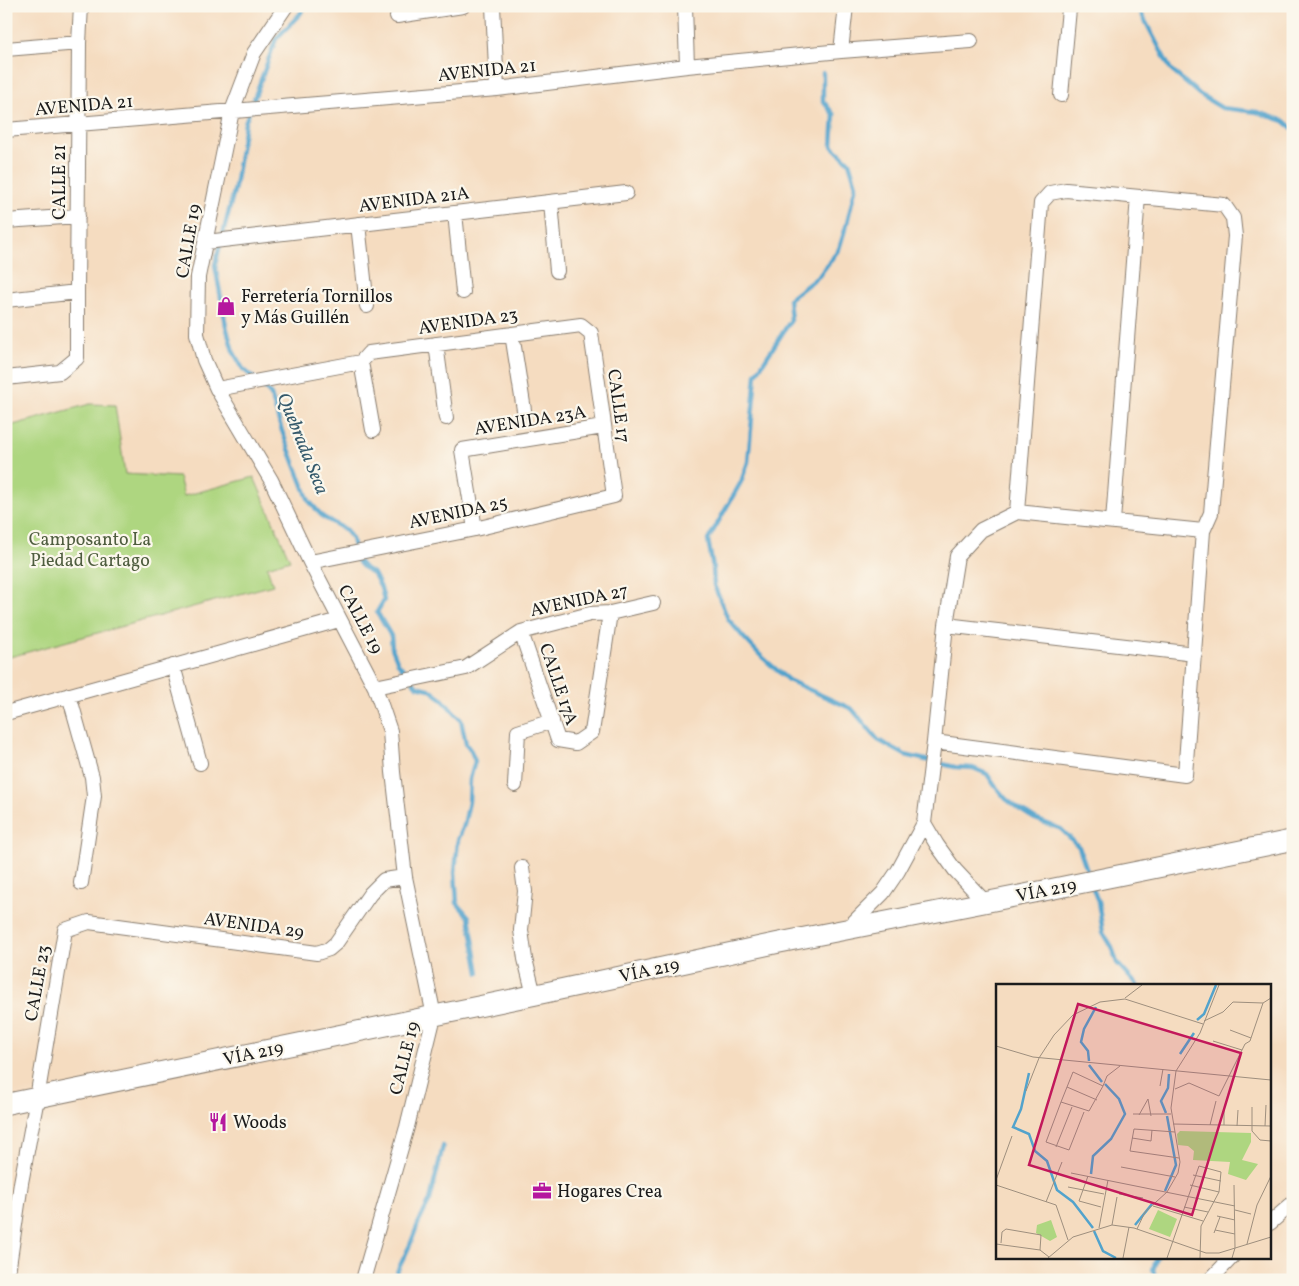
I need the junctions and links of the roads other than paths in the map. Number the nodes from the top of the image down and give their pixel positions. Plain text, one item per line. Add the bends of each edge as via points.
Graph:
1 (81, 6) edge
2 (286, 6) edge
3 (463, 6) edge
4 (493, 6) edge
5 (685, 6) edge
6 (846, 6) edge
7 (1073, 6) edge
8 (397, 16) dead end
9 (971, 40) dead end
10 (79, 43) junction
11 (6, 49) edge
12 (840, 51) junction
13 (687, 66) junction
14 (497, 89) junction
15 (1061, 95) dead end
16 (232, 111) junction
17 (78, 124) junction
18 (6, 130) edge
19 (626, 193) dead end
20 (1138, 197) junction
21 (551, 202) junction
22 (455, 213) junction
23 (78, 216) junction
24 (6, 221) edge
25 (358, 224) junction
26 (206, 242) junction
27 (557, 271) dead end
28 (76, 292) junction
29 (463, 292) dead end
30 (6, 300) edge
31 (367, 306) dead end
32 (581, 325) joint
33 (512, 334) junction
34 (436, 344) junction
35 (361, 362) junction
36 (6, 378) edge
37 (217, 389) junction
38 (524, 410) dead end
39 (446, 418) dead end
40 (603, 427) junction
41 (373, 430) dead end
42 (614, 496) joint
43 (1017, 512) junction
44 (1113, 521) junction
45 (475, 528) junction
46 (1203, 531) junction
47 (310, 562) junction
48 (653, 603) dead end
49 (610, 613) junction
50 (339, 620) junction
51 (946, 625) junction
52 (521, 632) junction
53 (1195, 654) junction
54 (173, 666) junction
55 (375, 686) junction
56 (70, 695) junction
57 (6, 713) edge
58 (552, 721) junction
59 (934, 742) junction
60 (200, 764) dead end
61 (514, 785) dead end
62 (924, 823) junction
63 (1293, 840) edge
64 (522, 868) dead end
65 (405, 877) junction
66 (82, 883) dead end
67 (985, 902) junction
68 (847, 929) junction
69 (65, 930) joint
70 (534, 995) junction
71 (434, 1016) junction
72 (37, 1098) junction
73 (6, 1104) edge
74 (1293, 1203) edge
75 (1272, 1221) edge
76 (1231, 1258) edge
77 (8, 1280) edge
78 (363, 1280) edge
79 (1210, 1280) edge

1 - 10 street, CALLE 21
2 - 16 street, CALLE 19 via 254,53
3 - 8 street
4 - 14 street
5 - 13 street
6 - 12 street
7 - 15 street via 1069,9
9 - 12 street, AVENIDA 21
10 - 11 street
10 - 17 street, CALLE 21
12 - 13 street, AVENIDA 21
13 - 14 street, AVENIDA 21
14 - 16 street, AVENIDA 21
16 - 17 street, AVENIDA 21
16 - 26 street, CALLE 19
17 - 18 street, AVENIDA 21
17 - 23 street, CALLE 21
19 - 21 street, AVENIDA 21A
20 - 43 street via 1066,190 1050,194 1041,203
20 - 44 street
20 - 46 street via 1224,205 1233,218 1235,236 1211,513
21 - 22 street, AVENIDA 21A
21 - 27 street
22 - 25 street, AVENIDA 21A
22 - 29 street
23 - 24 street
23 - 28 street, CALLE 21
25 - 26 street, AVENIDA 21A
25 - 31 street
26 - 37 street, CALLE 19 via 198,277 196,334
28 - 30 street
28 - 36 street, CALLE 21 via 77,358 60,372
32 - 33 street, AVENIDA 23
32 - 40 street, CALLE 17 via 591,333
33 - 34 street, AVENIDA 23
33 - 38 street
34 - 35 street, AVENIDA 23 via 369,353
34 - 39 street
35 - 37 street, AVENIDA 23
35 - 41 street
37 - 47 street, CALLE 19 via 271,480
40 - 42 street, CALLE 17
40 - 45 street, AVENIDA 23A via 462,450
42 - 45 street, AVENIDA 25
43 - 44 street
43 - 51 street via 981,530 957,556
44 - 46 street
45 - 47 street, AVENIDA 25
46 - 53 street
47 - 50 street, CALLE 19
48 - 49 street, AVENIDA 27
49 - 52 street, AVENIDA 27 via 590,614
49 - 58 street, CALLE 17A via 592,732 576,744 558,740
50 - 54 street
50 - 55 street, CALLE 19
51 - 53 street
51 - 59 street
52 - 55 street, AVENIDA 27 via 466,668
52 - 58 street, CALLE 17A
53 - 59 street via 1185,774
54 - 56 street
54 - 60 street
55 - 65 street, CALLE 19 via 390,731
56 - 57 street
56 - 66 street via 94,787
58 - 61 street via 518,732
59 - 62 street
62 - 67 street via 955,870
62 - 68 street via 883,893
63 - 67 main road, VÍA 219
64 - 70 street via 525,891 521,930
65 - 69 street, AVENIDA 29 via 384,880 370,894 336,943 317,953 89,922
65 - 71 street, CALLE 19
67 - 68 main road, VÍA 219
68 - 70 main road, VÍA 219
69 - 72 street, CALLE 23
70 - 71 main road, VÍA 219
71 - 72 main road, VÍA 219
71 - 78 street, CALLE 19 via 407,1127
72 - 73 main road, VÍA 219
72 - 77 street, CALLE 23
74 - 75 street
76 - 79 street

